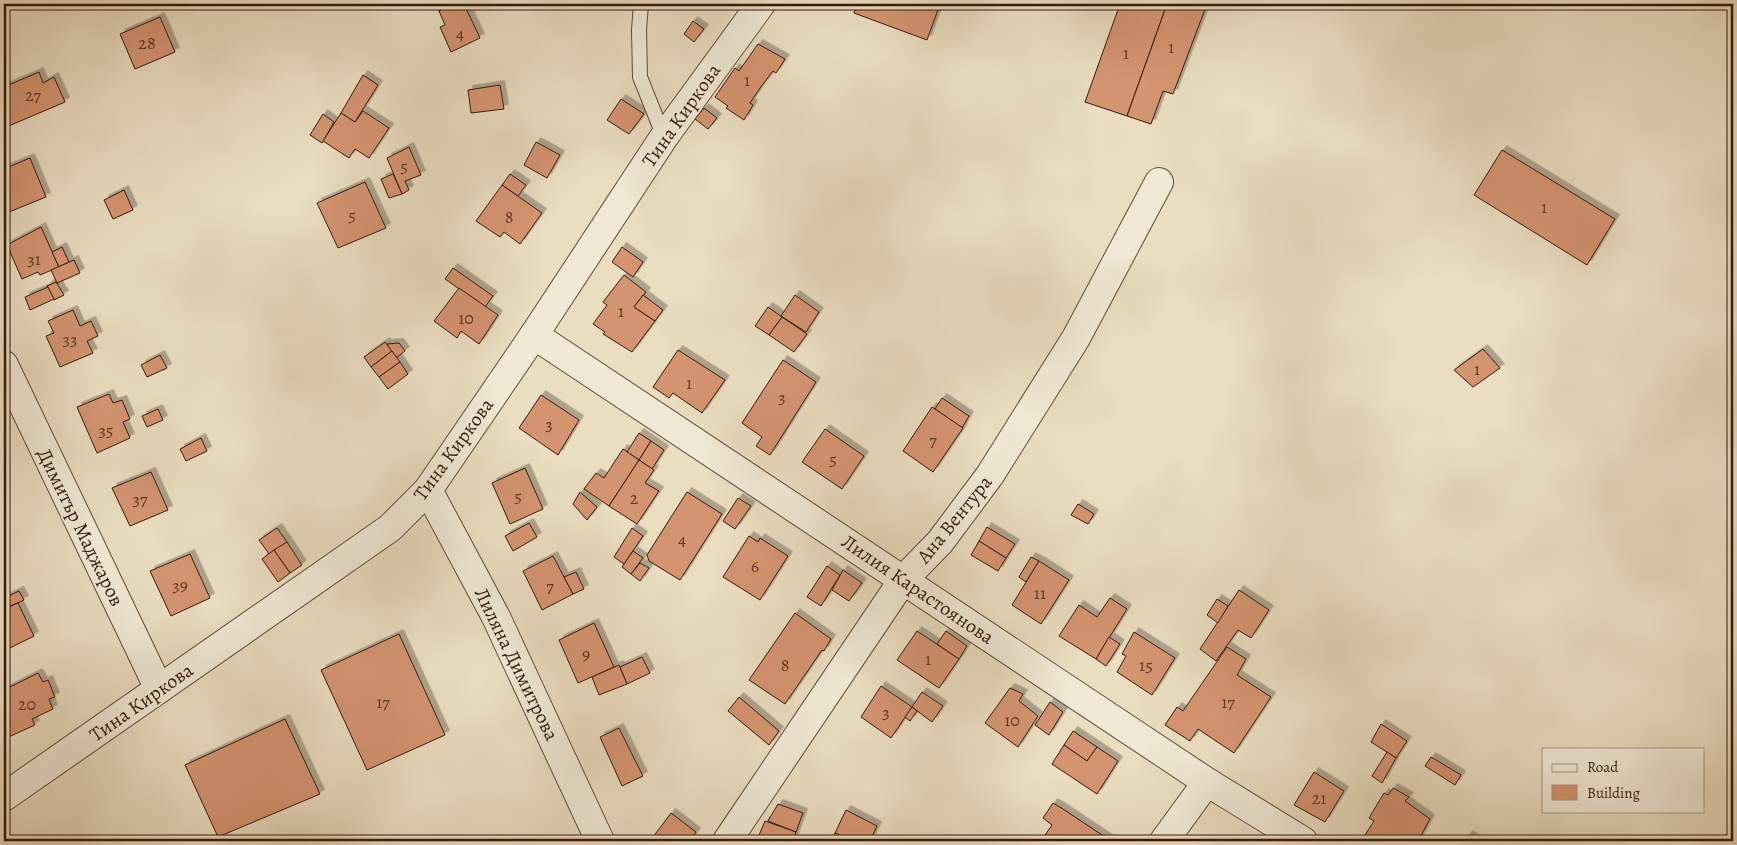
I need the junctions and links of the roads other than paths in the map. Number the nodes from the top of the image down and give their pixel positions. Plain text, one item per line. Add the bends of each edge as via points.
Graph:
1 (641, 4) edge
2 (761, 4) edge
3 (664, 138) junction
4 (1159, 182) dead end
5 (534, 335) junction
6 (4, 364) edge
7 (428, 490) junction
8 (904, 580) junction
9 (159, 690) junction
10 (1206, 782) junction
11 (4, 797) edge
12 (600, 841) edge
13 (727, 841) edge
14 (1164, 841) edge
15 (1303, 841) edge

1 - 3 lane via 640,77
2 - 3 street, Тина Киркова
3 - 5 street, Тина Киркова
4 - 8 street, Ана Вентура via 1076,338 990,475 940,542
5 - 7 street, Тина Киркова
5 - 8 street, Лилия Карастоянова
6 - 9 street, Димитър Маджаров
7 - 9 street, Тина Киркова via 390,528
7 - 12 street, Лиляна Димитрова via 496,617
8 - 10 street, Лилия Карастоянова
8 - 13 street, Ана Вентура
9 - 11 street, Тина Киркова
10 - 14 street
10 - 15 street, Лилия Карастоянова

